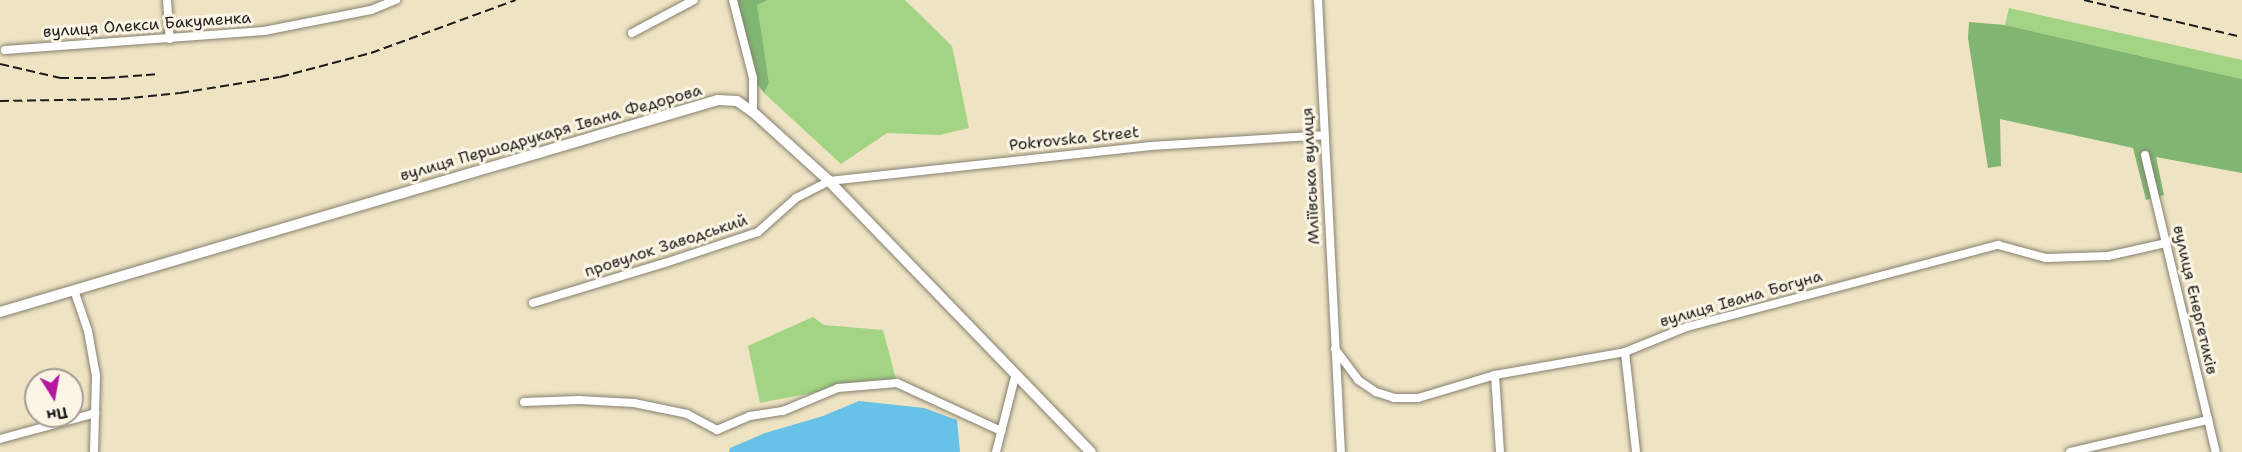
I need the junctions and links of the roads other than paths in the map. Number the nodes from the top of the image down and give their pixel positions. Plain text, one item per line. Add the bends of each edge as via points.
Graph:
1 (167, 0) edge
2 (396, 0) edge
3 (694, 0) edge
4 (733, 0) edge
5 (1318, 0) edge
6 (632, 33) dead end
7 (170, 39) junction
8 (4, 50) dead end
9 (753, 112) junction
10 (1324, 135) junction
11 (2145, 155) dead end
12 (829, 181) junction
13 (2166, 243) junction
14 (74, 290) junction
15 (533, 303) dead end
16 (0, 312) edge
17 (1335, 349) junction
18 (1625, 352) junction
19 (1496, 375) junction
20 (1016, 377) junction
21 (524, 402) dead end
22 (96, 413) junction
23 (2208, 420) junction
24 (1001, 431) junction
25 (0, 439) edge
26 (94, 452) edge
27 (996, 452) edge
28 (1091, 452) edge
29 (1341, 452) edge
30 (1500, 452) edge
31 (1636, 452) edge
32 (2070, 452) edge
33 (2216, 452) edge

1 - 7 street
2 - 7 street, вулиця Олекси Бакуменка via 371,10 264,31
3 - 6 street
4 - 9 street via 753,78
5 - 10 street, Мліївська вулиця
7 - 8 street, вулиця Олекси Бакуменка
9 - 12 street, вулиця Першодрукаря Івана Федорова
9 - 14 street, вулиця Першодрукаря Івана Федорова via 737,101 718,100
10 - 12 street, Pokrovska Street via 1151,146
10 - 17 street, Мліївська вулиця
11 - 13 street, вулиця Енергетиків
12 - 15 street, провулок Заводський via 796,198 758,232
12 - 20 street, вулиця Першодрукаря Івана Федорова
13 - 18 street, вулиця Івана Богуна via 2108,256 2046,258 1998,245 1687,327
13 - 23 street, вулиця Енергетиків
14 - 16 street, вулиця Першодрукаря Івана Федорова
14 - 22 street via 88,331 96,376
17 - 19 street, вулиця Івана Богуна via 1358,380 1394,398 1418,398
17 - 29 street
18 - 19 street, вулиця Івана Богуна
18 - 31 street
19 - 30 street
20 - 24 street
20 - 28 street, вулиця Першодрукаря Івана Федорова
21 - 24 street via 634,404 687,414 717,430 750,416 783,411 838,388 897,383
22 - 25 street
22 - 26 street
23 - 32 street
23 - 33 street, вулиця Енергетиків
24 - 27 street

